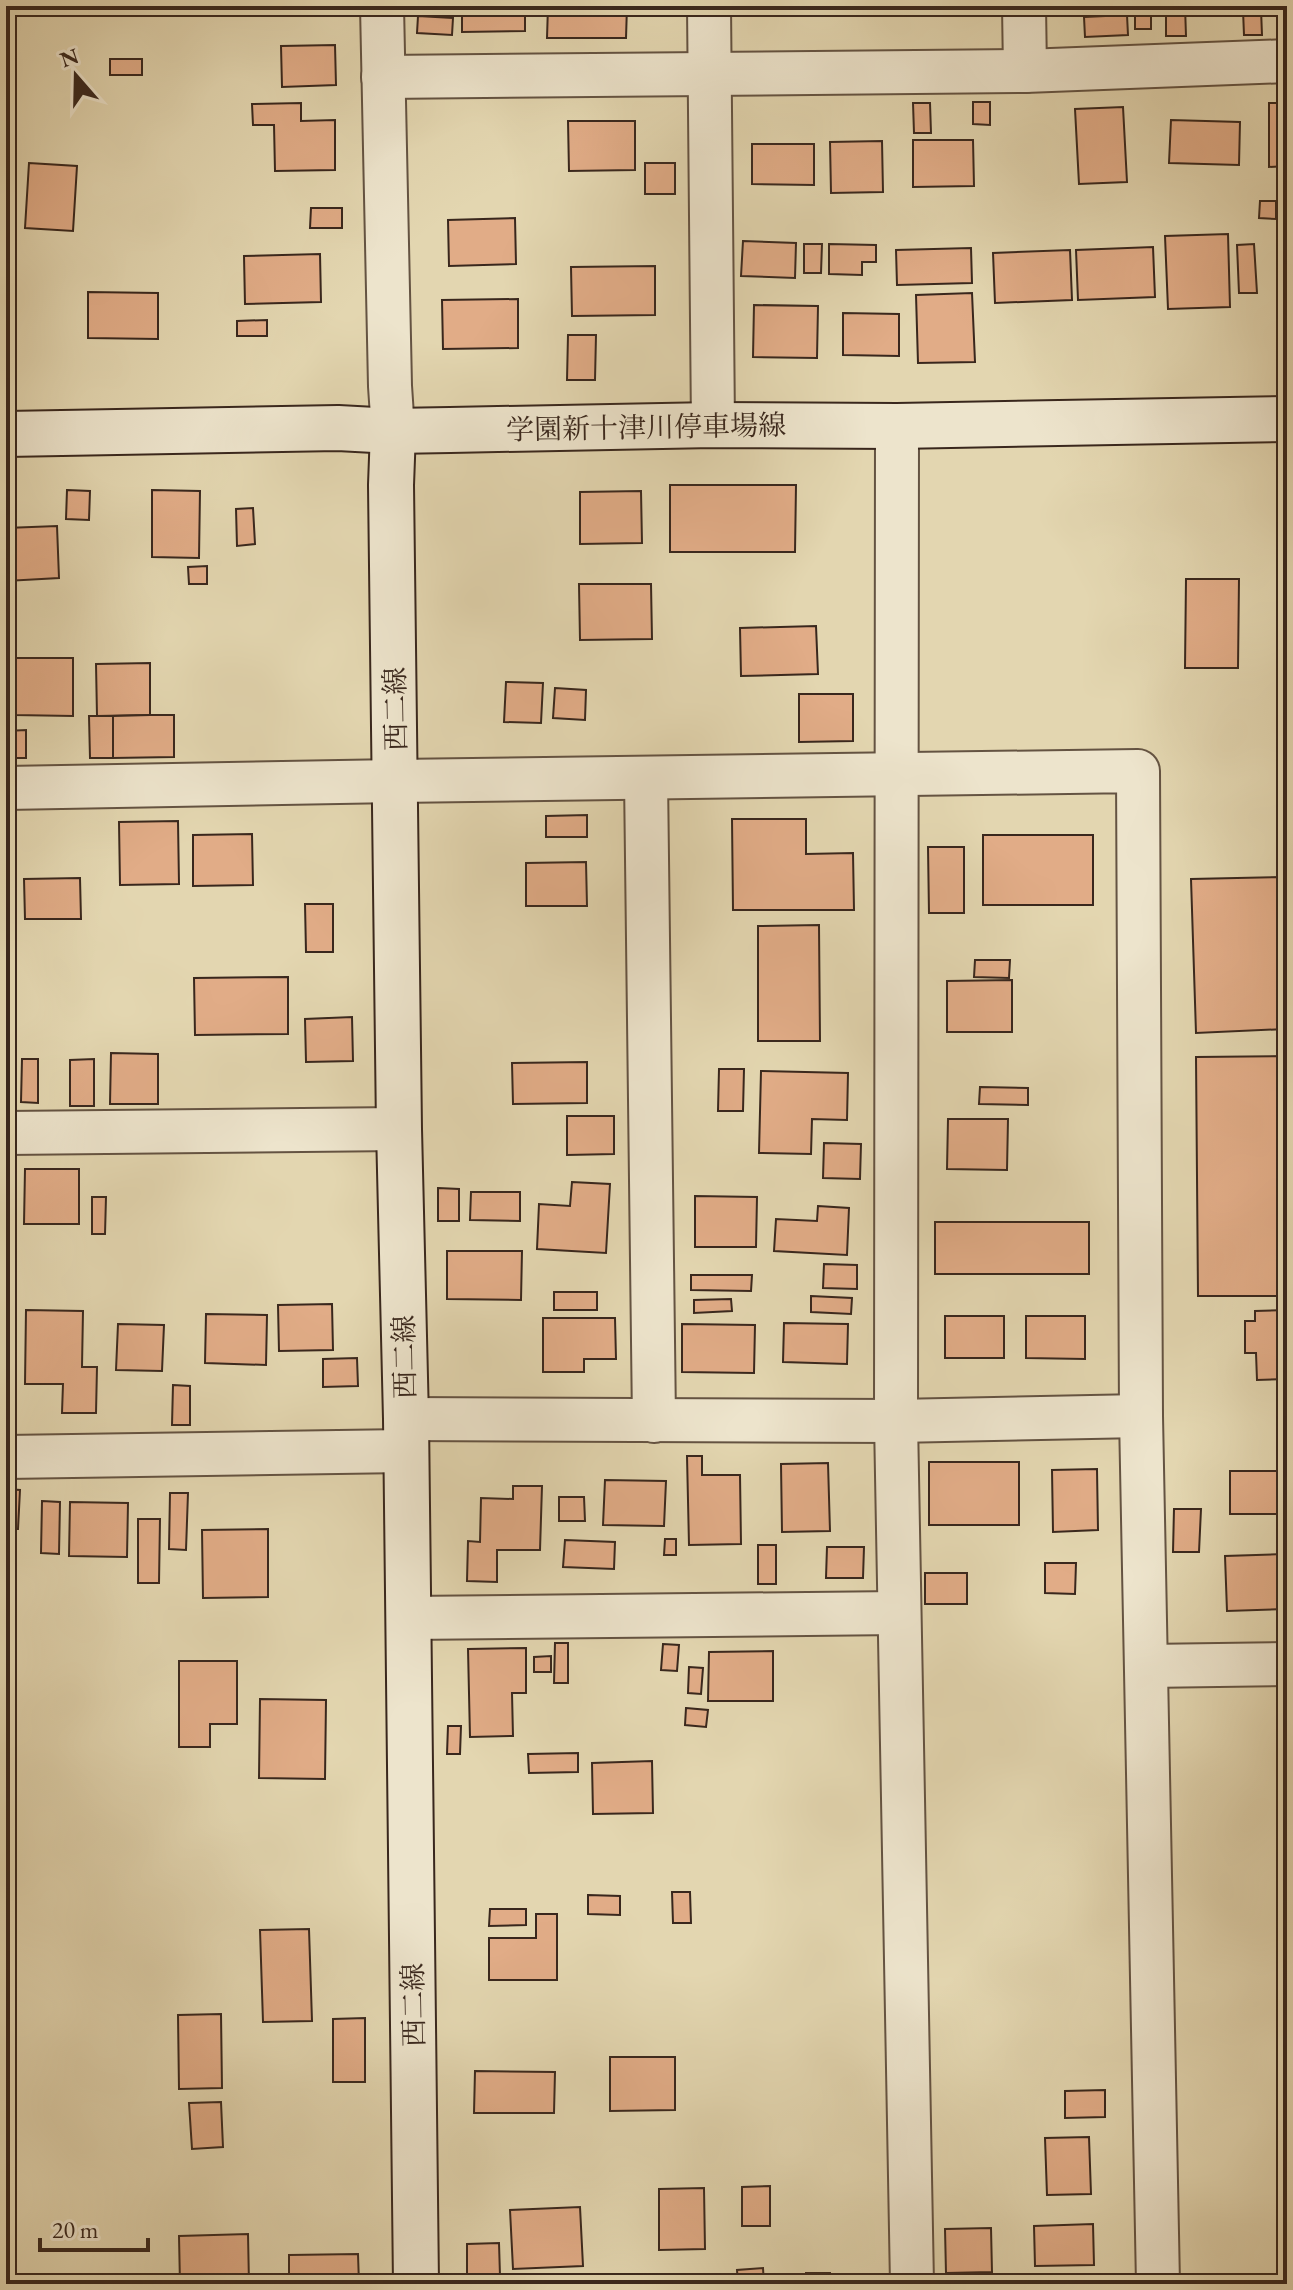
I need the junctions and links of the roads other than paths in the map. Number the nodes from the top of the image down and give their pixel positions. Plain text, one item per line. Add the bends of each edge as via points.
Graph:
1 (382, 6) edge
2 (709, 6) edge
3 (1024, 6) edge
4 (1287, 61) edge
5 (1025, 71) junction
6 (710, 74) junction
7 (383, 77) junction
8 (1287, 419) edge
9 (713, 425) junction
10 (897, 426) junction
11 (393, 431) junction
12 (6, 434) edge
13 (896, 774) junction
14 (646, 778) junction
15 (396, 781) junction
16 (6, 788) edge
17 (399, 1129) junction
18 (6, 1133) edge
19 (1141, 1416) junction
20 (654, 1421) junction
21 (896, 1421) junction
22 (406, 1435) junction
23 (6, 1457) edge
24 (899, 1613) junction
25 (408, 1618) junction
26 (1287, 1664) edge
27 (1146, 1666) junction
28 (416, 2284) edge
29 (912, 2284) edge
30 (1158, 2284) edge

1 - 7 street
2 - 6 street
3 - 5 street
4 - 5 street
5 - 6 street
6 - 7 street
6 - 9 street
7 - 11 street
8 - 10 street, 学園新十津川停車場線
9 - 10 street, 学園新十津川停車場線
9 - 11 street, 学園新十津川停車場線
10 - 13 street
11 - 12 street, 学園新十津川停車場線
11 - 15 street, 西二線
13 - 14 street
13 - 19 street via 1138,771
13 - 21 street
14 - 15 street
14 - 20 street
15 - 16 street
15 - 17 street, 西二線
17 - 18 street
17 - 22 street, 西二線
19 - 21 street
19 - 27 street
20 - 21 street
20 - 22 street
21 - 24 street
22 - 23 street
22 - 25 street, 西二線
24 - 25 street
24 - 29 street
25 - 28 street, 西二線
26 - 27 street
27 - 30 street

